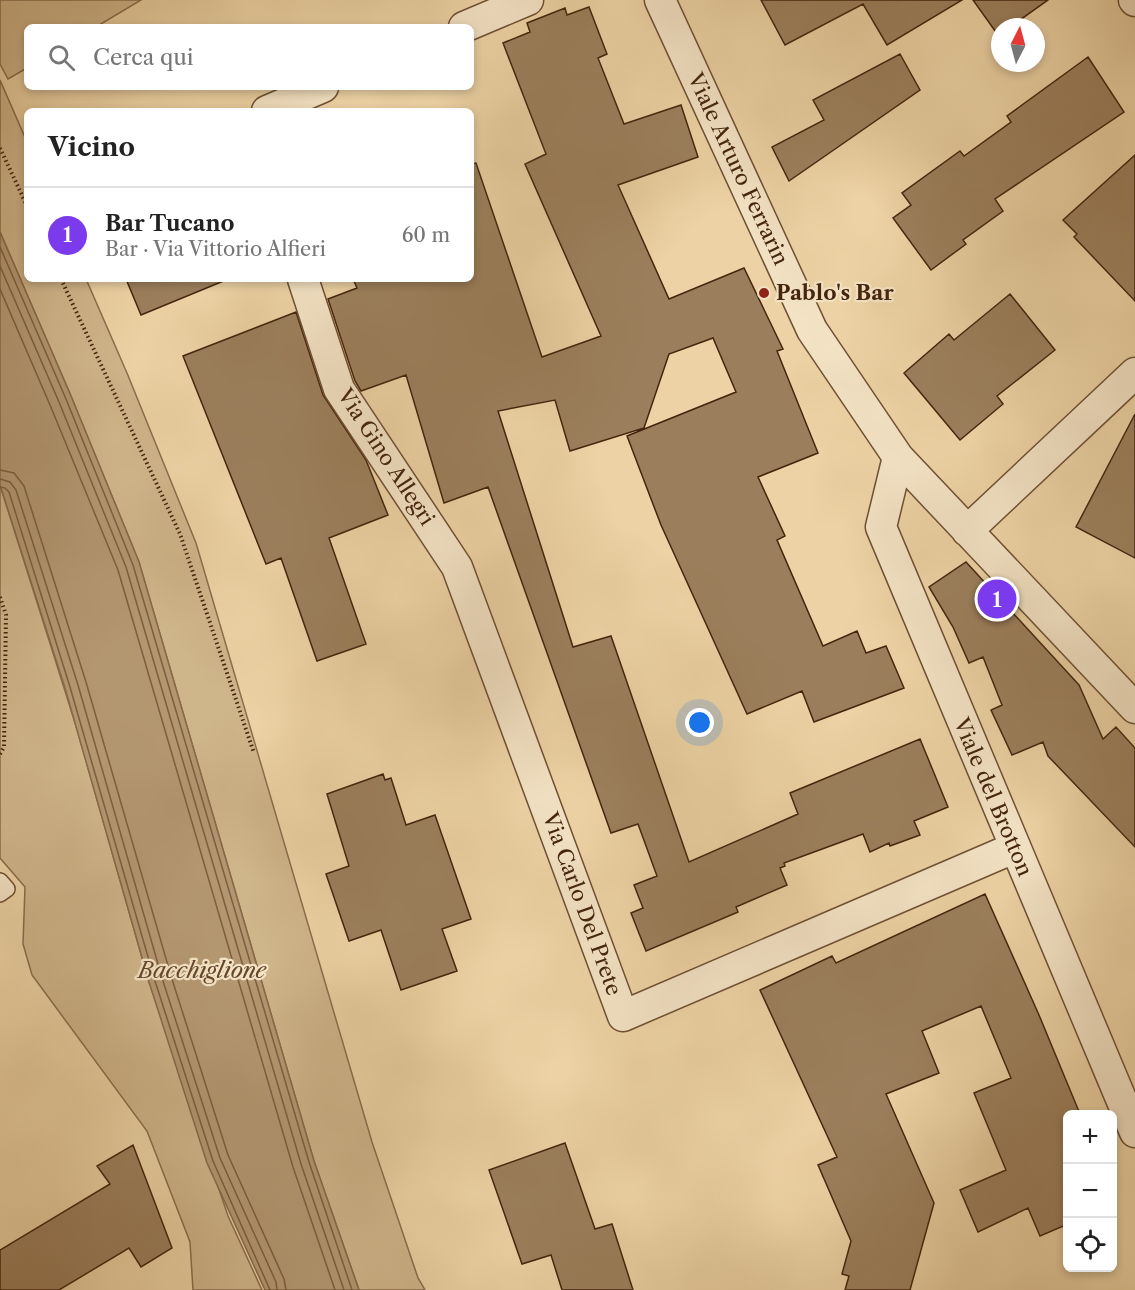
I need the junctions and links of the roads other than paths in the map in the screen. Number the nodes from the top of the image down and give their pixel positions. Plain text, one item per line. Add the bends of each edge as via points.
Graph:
1 (528, 0) edge
2 (660, 0) edge
3 (471, 24) edge
4 (316, 90) edge
5 (274, 108) edge
6 (304, 282) edge
7 (1135, 374) edge
8 (898, 457) junction
9 (967, 531) junction
10 (435, 533) joint
11 (1135, 708) edge
12 (1014, 848) junction
13 (0, 881) edge
14 (0, 894) edge
15 (1135, 1132) edge

1 - 3 street
2 - 8 street, Viale Arturo Ferrarin via 812,330
4 - 5 street
6 - 10 street, Via Gino Allegri via 339,389
7 - 9 street
8 - 9 street, Viale Arturo Ferrarin
8 - 12 street, Viale del Brotton via 881,527
9 - 11 street, Viale Arturo Ferrarin
10 - 12 street, Via Carlo Del Prete via 457,567 623,1016
12 - 15 street, Viale del Brotton
13 - 14 lane via 7,889

